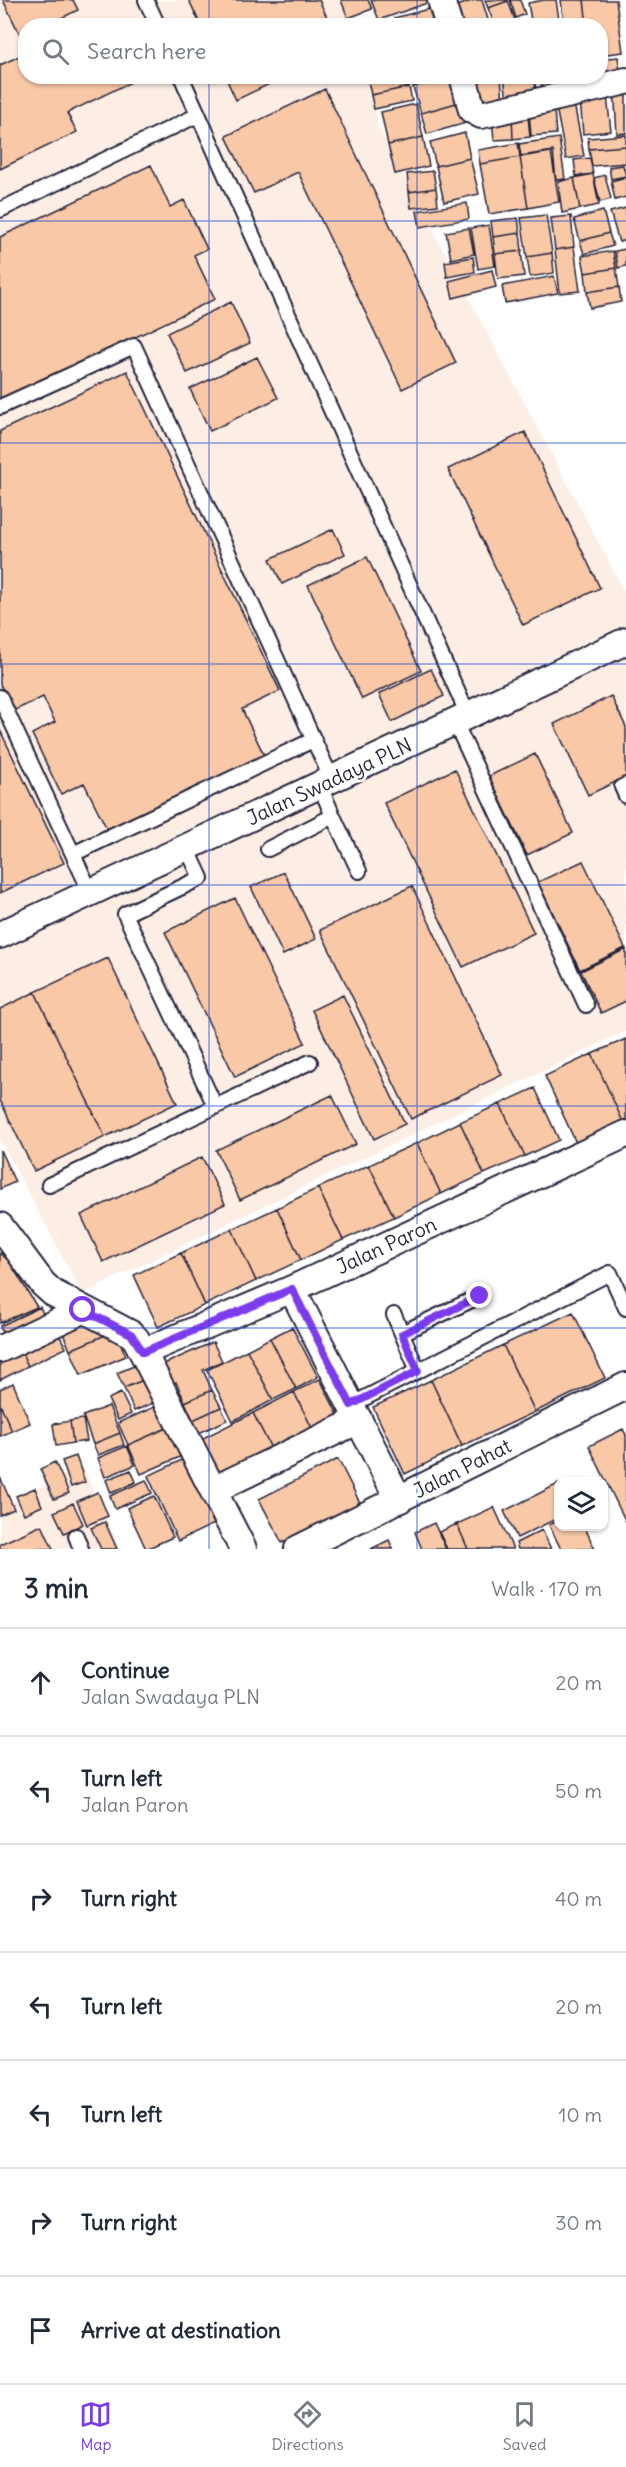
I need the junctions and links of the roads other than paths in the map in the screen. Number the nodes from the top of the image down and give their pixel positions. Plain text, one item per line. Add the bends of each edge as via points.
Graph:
1 (146, 0) edge
2 (154, 18) edge
3 (626, 81) edge
4 (184, 84) edge
5 (465, 84) edge
6 (198, 115) junction
7 (0, 210) edge
8 (0, 407) edge
9 (626, 641) edge
10 (0, 697) edge
11 (462, 718) junction
12 (313, 740) junction
13 (326, 783) junction
14 (626, 785) edge
15 (626, 796) edge
16 (333, 816) junction
17 (187, 848) junction
18 (268, 849) dead end
19 (73, 854) junction
20 (358, 871) dead end
21 (91, 893) junction
22 (0, 935) edge
23 (586, 1005) dead end
24 (310, 1062) dead end
25 (215, 1106) junction
26 (626, 1134) edge
27 (49, 1185) dead end
28 (0, 1226) edge
29 (292, 1289) junction
30 (480, 1296) dead end
31 (626, 1308) edge
32 (83, 1310) junction
33 (394, 1315) dead end
34 (402, 1334) junction
35 (0, 1349) edge
36 (143, 1352) junction
37 (418, 1371) junction
38 (626, 1386) edge
39 (355, 1413) junction
40 (213, 1490) junction
41 (399, 1500) junction
42 (75, 1536) dead end
43 (81, 1549) edge
44 (243, 1549) edge
45 (298, 1549) edge

1 - 2 lane
3 - 5 street via 481,115 472,110
4 - 6 lane
6 - 7 lane
6 - 11 lane
8 - 12 lane via 134,346
9 - 11 street, Jalan Swadaya PLN
10 - 19 lane
11 - 13 street, Jalan Swadaya PLN
11 - 23 lane
12 - 13 lane
12 - 19 lane
13 - 16 lane
13 - 17 street, Jalan Swadaya PLN
14 - 15 lane via 622,787
16 - 18 lane
16 - 20 lane
17 - 21 street, Jalan Swadaya PLN
17 - 25 lane via 201,878 125,914
19 - 21 lane
21 - 22 street, Jalan Swadaya PLN
24 - 25 lane
25 - 27 lane
26 - 29 street, Jalan Paron
28 - 32 street via 43,1284
29 - 36 street, Jalan Paron
29 - 39 street
30 - 34 lane
31 - 37 lane via 610,1273
32 - 35 street
32 - 36 street via 131,1334
33 - 34 lane
34 - 37 lane
36 - 40 street
37 - 39 lane
38 - 41 street, Jalan Pahat
39 - 40 street
39 - 41 street
40 - 44 street
41 - 45 street, Jalan Pahat
42 - 43 lane

